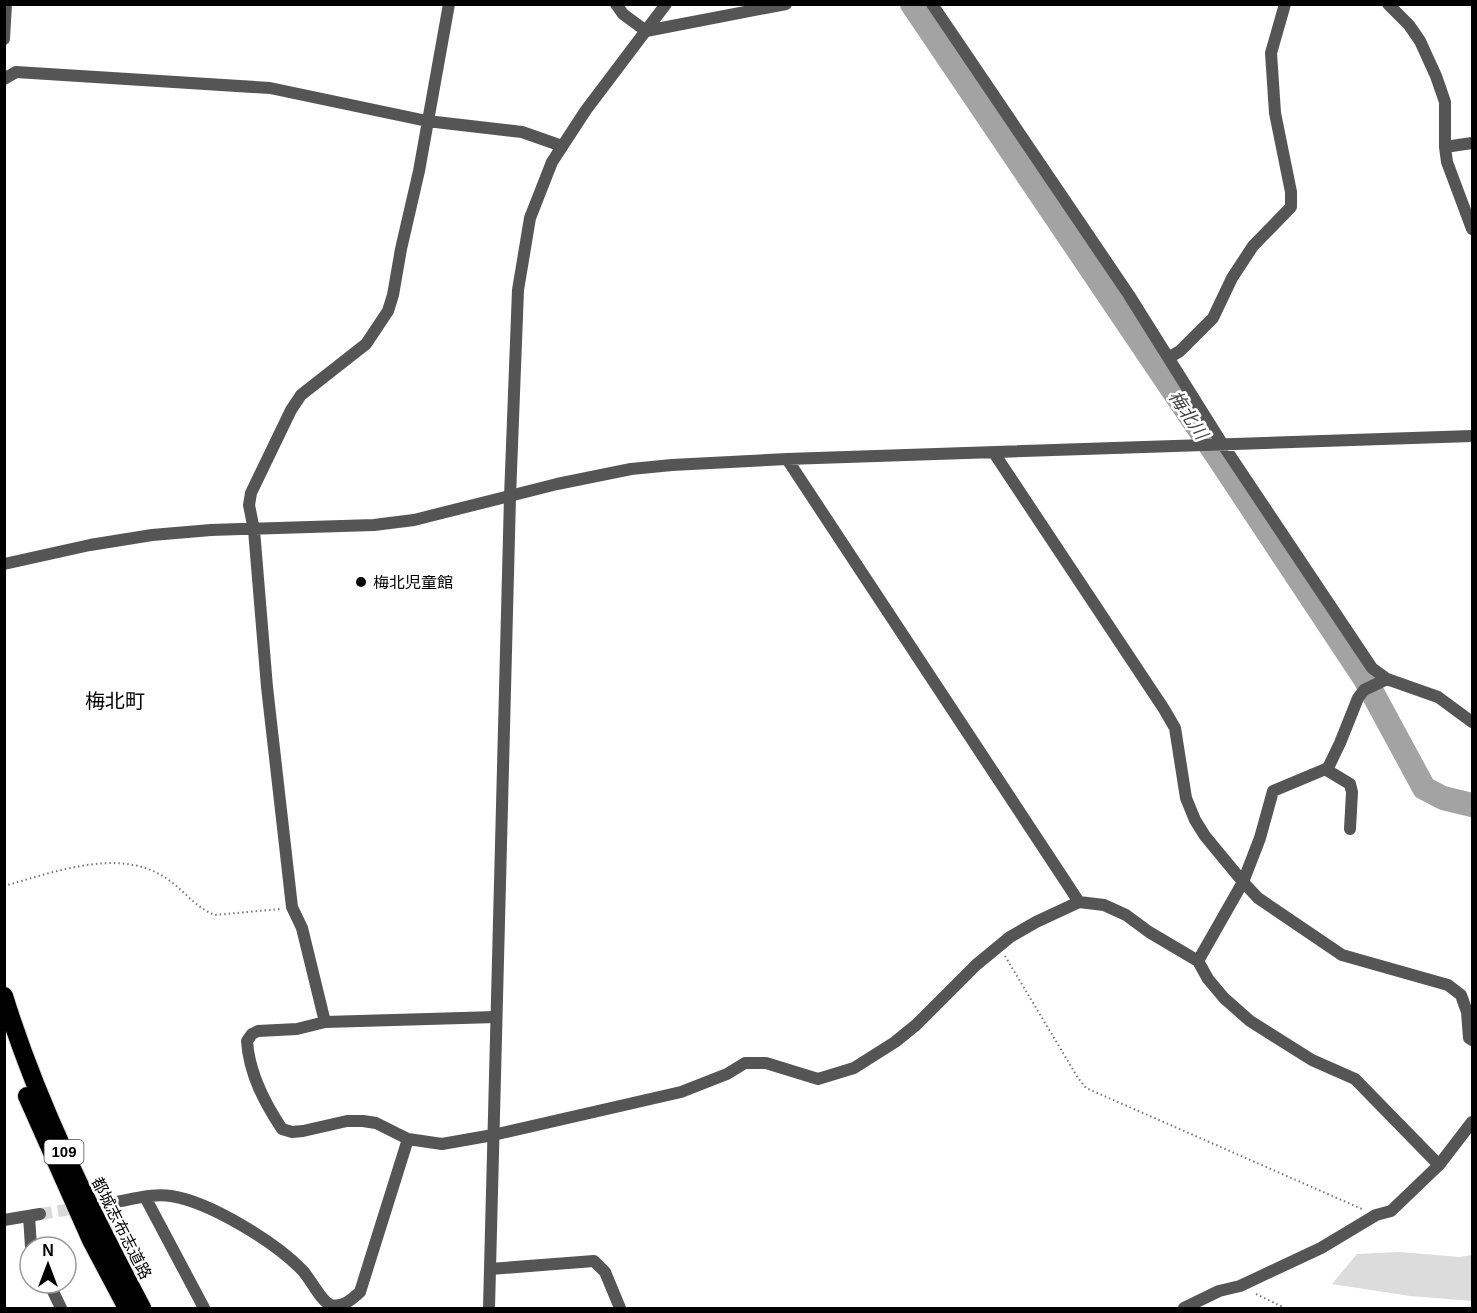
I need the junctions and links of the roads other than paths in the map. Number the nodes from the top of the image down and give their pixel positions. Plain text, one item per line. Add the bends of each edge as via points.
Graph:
1 (6, 4) edge
2 (449, 4) edge
3 (616, 4) edge
4 (666, 4) edge
5 (786, 4) edge
6 (932, 4) edge
7 (1285, 4) edge
8 (1388, 4) edge
9 (646, 31) junction
10 (4, 39) edge
11 (4, 79) edge
12 (427, 121) junction
13 (1473, 143) edge
14 (562, 146) junction
15 (1445, 147) junction
16 (1473, 229) edge
17 (1170, 357) junction
18 (1473, 436) edge
19 (1223, 445) junction
20 (994, 453) junction
21 (787, 459) junction
22 (510, 497) junction
23 (254, 530) junction
24 (4, 564) edge
25 (1383, 680) junction
26 (1473, 722) edge
27 (1325, 769) junction
28 (1350, 829) dead end
29 (1244, 882) junction
30 (1079, 902) junction
31 (1198, 961) junction
32 (4, 996) edge
33 (496, 1017) junction
34 (325, 1022) junction
35 (4, 1036) edge
36 (1473, 1040) edge
37 (1473, 1122) edge
38 (493, 1135) junction
39 (408, 1139) junction
40 (1439, 1165) junction
41 (145, 1197) junction
42 (116, 1202) tunnel mouth
43 (4, 1220) edge
44 (32, 1235) edge
45 (490, 1269) junction
46 (137, 1307) edge
47 (204, 1308) edge
48 (489, 1308) edge
49 (620, 1308) edge
50 (1184, 1308) edge

1 - 10 street
2 - 12 street
3 - 9 street
4 - 9 street
5 - 9 street
6 - 17 street
7 - 17 street via 1271,53 1275,113 1291,207 1253,246 1213,318
8 - 15 street via 1420,41 1436,76 1445,102
9 - 14 street
11 - 12 street via 16,72 270,88
12 - 14 street via 522,132
12 - 23 street via 388,311 366,344 301,395 291,410 251,493
13 - 15 street
14 - 22 street via 543,179 523,251
15 - 16 street
17 - 19 street
18 - 19 street
19 - 20 street
19 - 25 street
20 - 21 street
20 - 29 street via 1164,709 1175,728 1186,798 1195,820
21 - 22 street via 631,469
21 - 30 street
22 - 23 street via 414,520
22 - 33 street
23 - 24 street via 152,535
23 - 34 street via 292,908 302,928
25 - 26 street via 1438,697
25 - 27 street via 1358,698
27 - 28 street via 1350,784
27 - 29 street via 1273,791
29 - 31 street
29 - 36 street via 1258,898 1342,955 1448,985 1461,995 1469,1038
30 - 31 street via 1104,905 1126,915
30 - 38 street via 1010,937 916,1025 854,1068 818,1078 766,1063 745,1063 681,1092
31 - 40 street via 1224,998 1250,1021 1311,1060 1356,1078
32 - 46 highway, 都城志布志道路 / 109 via 45,1108
33 - 34 street
33 - 38 street
34 - 39 street via 297,1029 258,1031 247,1041 252,1073 282,1129 303,1131 363,1121
35 - 46 highway, 都城志布志道路 / 109 via 42,1134 90,1240
37 - 40 street
38 - 39 street via 442,1144
38 - 45 street
39 - 41 street via 360,1292 341,1305 323,1300 311,1279 291,1259 232,1219 191,1201 170,1196
40 - 50 street via 1391,1211 1376,1215 1320,1248 1240,1286 1219,1291
41 - 42 street
41 - 47 street
43 - 44 street via 35,1215
45 - 48 street
45 - 49 street via 594,1261 605,1272

